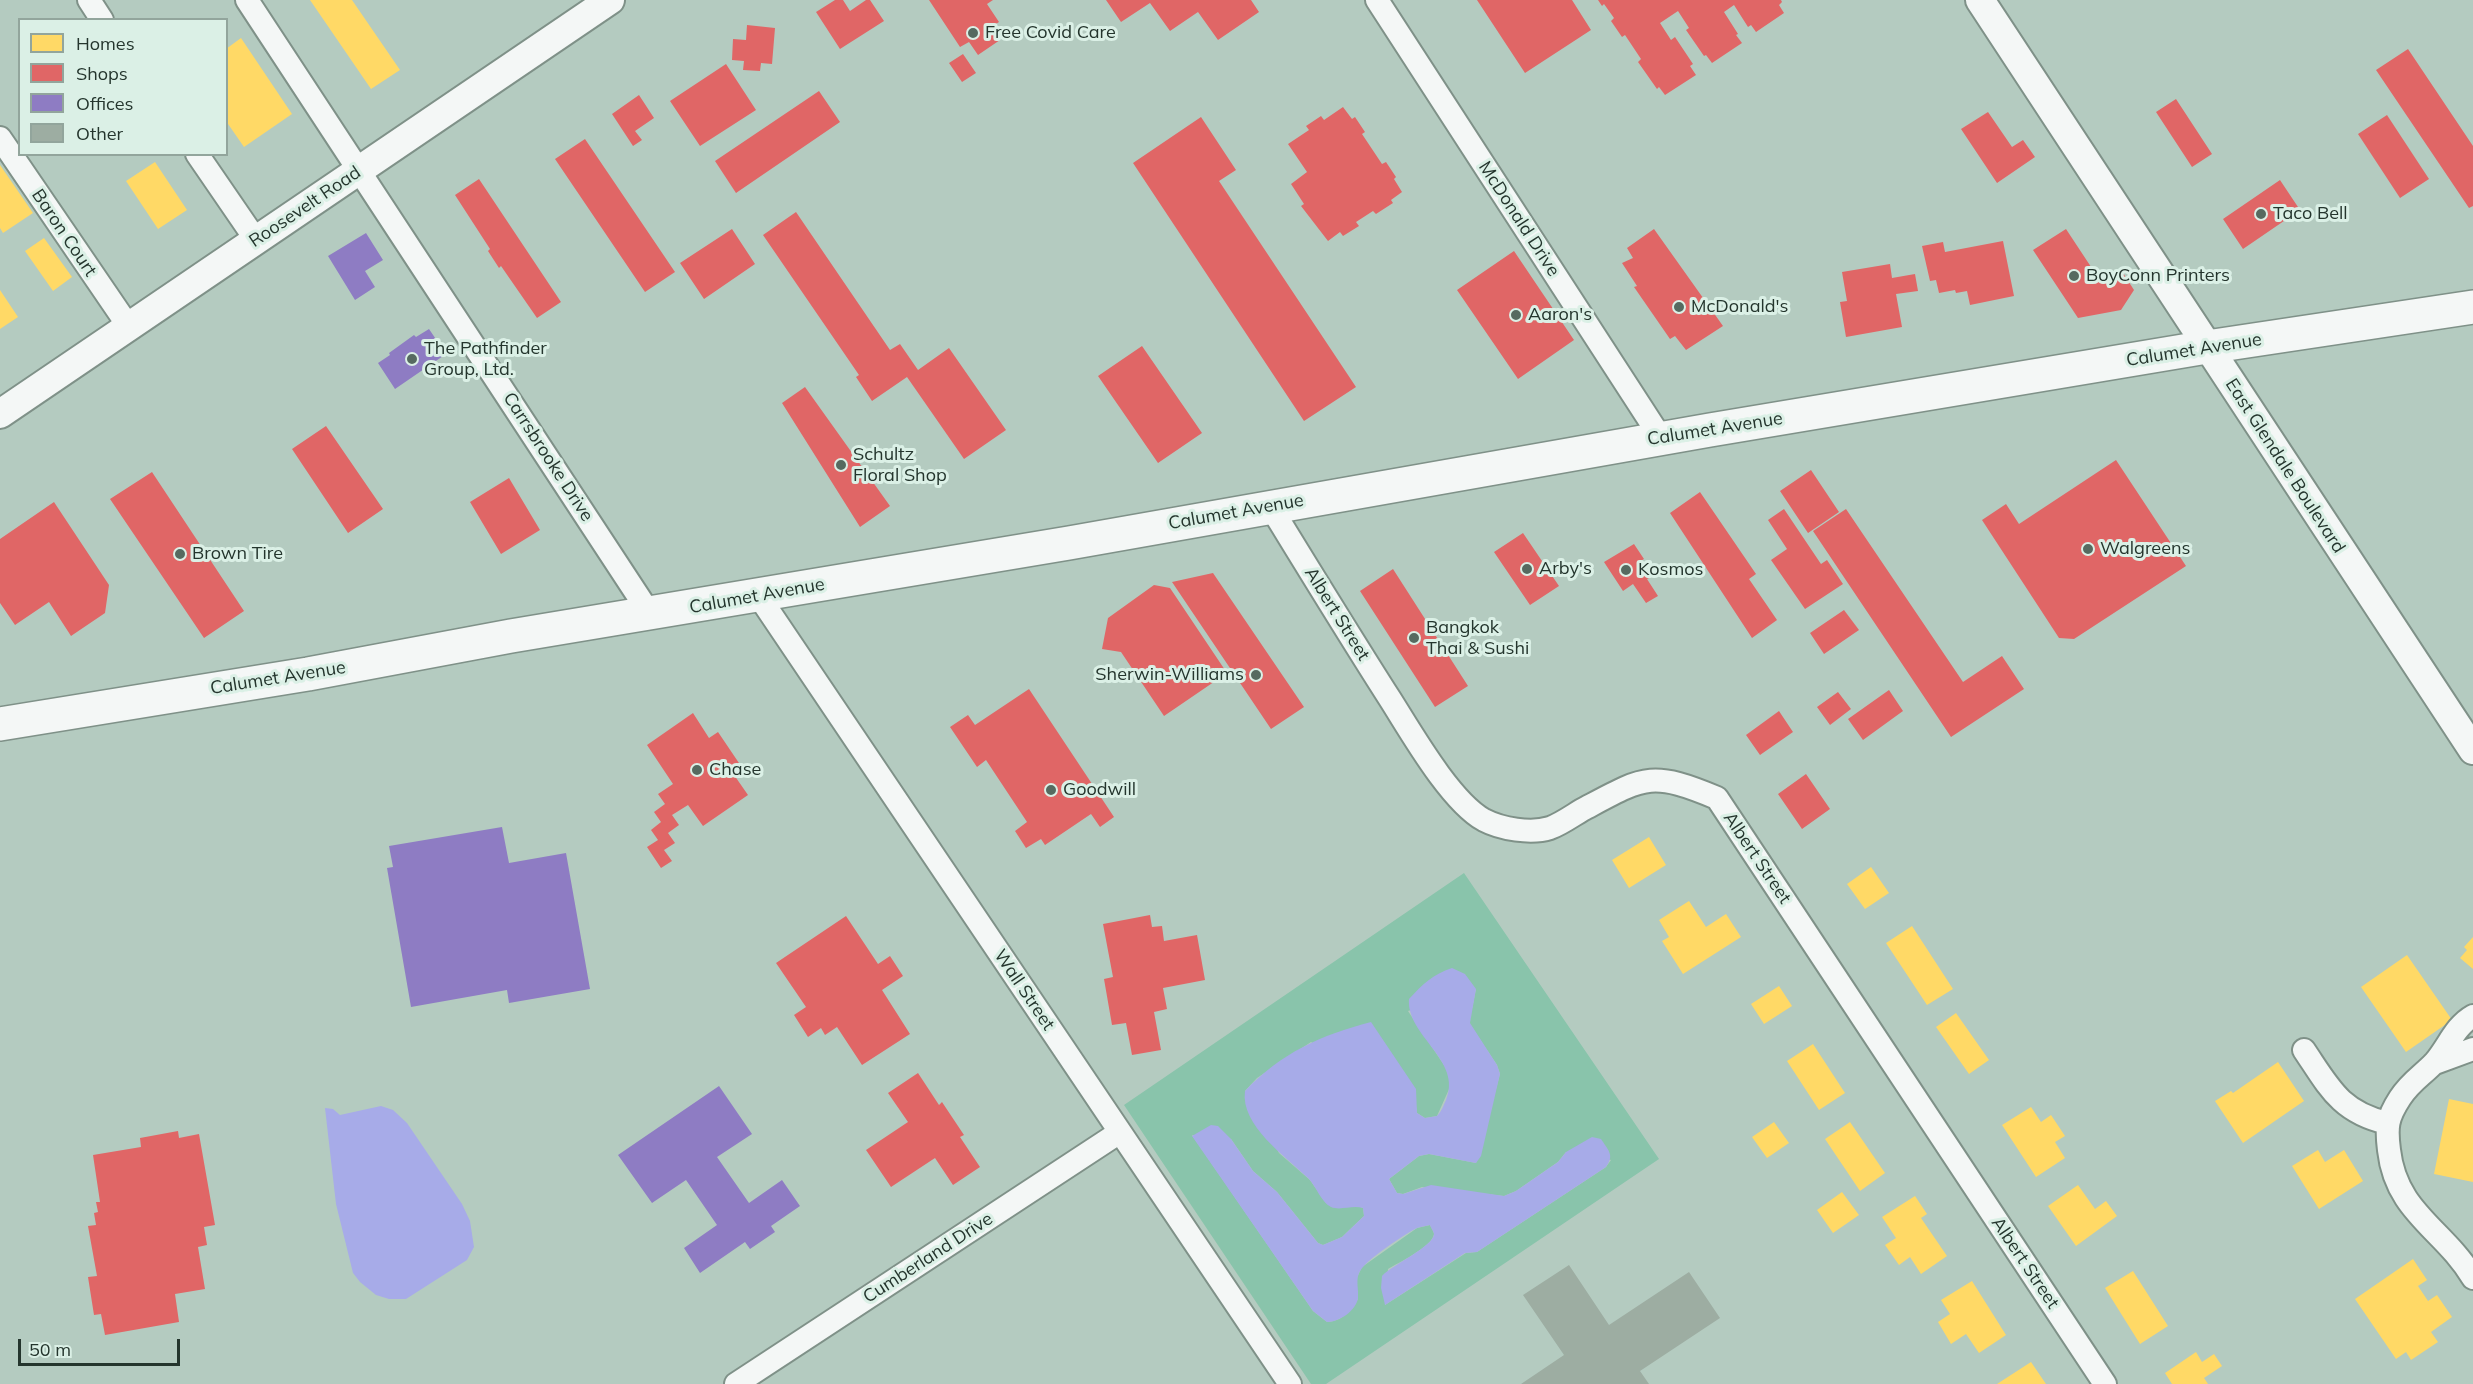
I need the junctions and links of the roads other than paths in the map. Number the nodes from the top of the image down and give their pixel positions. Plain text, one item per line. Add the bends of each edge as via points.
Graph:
1 (89, 0) edge
2 (247, 0) edge
3 (609, 0) edge
4 (1377, 0) edge
5 (1980, 0) edge
6 (101, 18) edge
7 (0, 138) edge
8 (198, 156) edge
9 (359, 170) junction
10 (256, 240) junction
11 (2473, 307) edge
12 (129, 327) junction
13 (2207, 347) junction
14 (0, 414) edge
15 (1661, 438) junction
16 (1270, 506) junction
17 (758, 595) junction
18 (650, 614) junction
19 (0, 724) edge
20 (2473, 750) edge
21 (2473, 1016) edge
22 (2473, 1049) edge
23 (2304, 1050) dead end
24 (2435, 1063) junction
25 (2387, 1123) junction
26 (1120, 1132) junction
27 (2473, 1278) edge
28 (736, 1384) edge
29 (1290, 1384) edge
30 (2105, 1384) edge

1 - 6 street
2 - 9 street, Carrsbrooke Drive
3 - 9 street, Roosevelt Road
4 - 15 street, McDonald Drive
5 - 13 street, East Glendale Boulevard
7 - 12 street, Baron Court
8 - 10 street
9 - 10 street, Roosevelt Road
9 - 18 street, Carrsbrooke Drive
10 - 12 street, Roosevelt Road
11 - 13 main road, Calumet Avenue
12 - 14 street, Roosevelt Road
13 - 15 main road, Calumet Avenue
13 - 20 street, East Glendale Boulevard
15 - 16 main road, Calumet Avenue
16 - 17 main road, Calumet Avenue
16 - 30 street, Albert Street via 1422,750 1467,806 1484,820 1524,830 1549,828 1626,786 1647,780 1668,780 1717,798
17 - 18 main road, Calumet Avenue
17 - 26 street, Wall Street
18 - 19 main road, Calumet Avenue
21 - 24 street via 2455,1033
22 - 24 street
23 - 25 street via 2339,1100 2353,1112
24 - 25 street via 2399,1099
25 - 27 street via 2391,1167 2400,1191
26 - 28 street, Cumberland Drive
26 - 29 street, Wall Street

